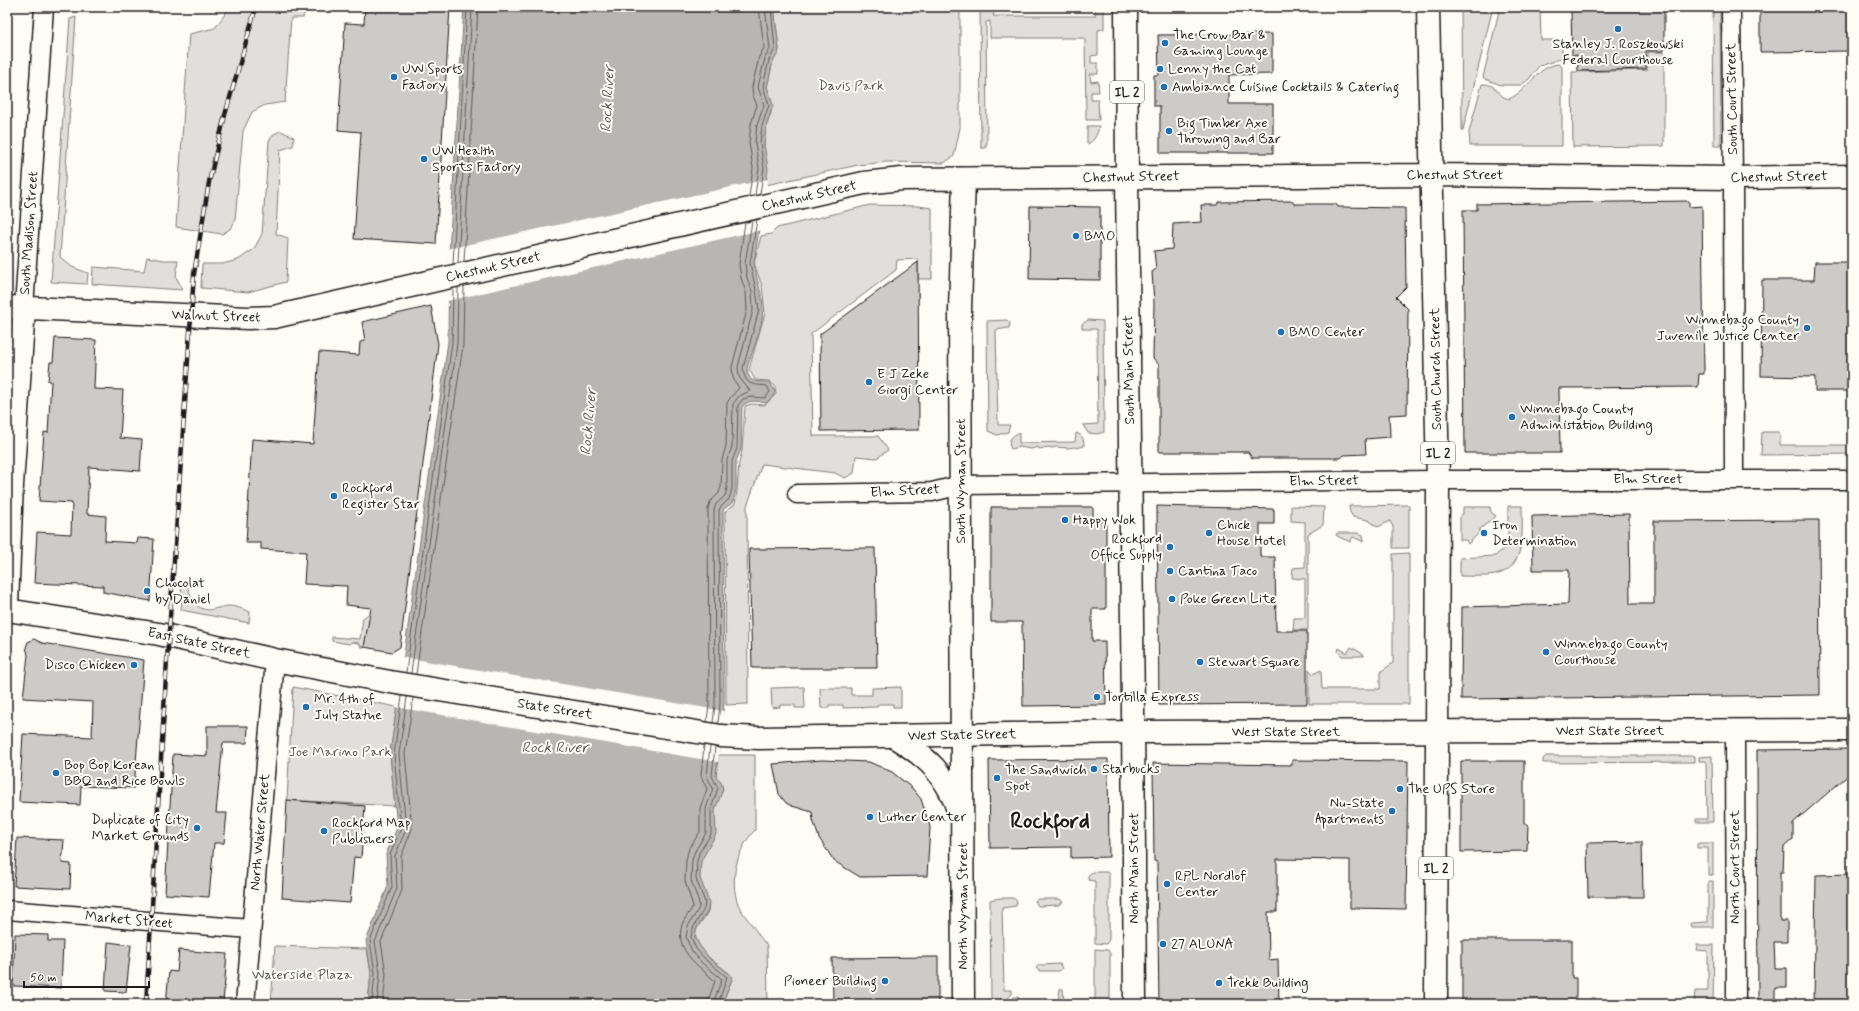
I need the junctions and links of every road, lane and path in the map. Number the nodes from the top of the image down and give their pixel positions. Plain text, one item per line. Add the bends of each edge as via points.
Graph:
1 (41, 7) edge
2 (1126, 7) edge
3 (1428, 7) edge
4 (1730, 7) edge
5 (1431, 174) junction
6 (1852, 176) edge
7 (1127, 177) junction
8 (1733, 178) junction
9 (964, 179) junction
10 (421, 283) joint
11 (15, 308) edge
12 (1734, 479) junction
13 (1438, 480) junction
14 (1852, 480) edge
15 (1131, 483) junction
16 (961, 485) junction
17 (797, 494) dead end
18 (7, 604) edge
19 (7, 610) edge
20 (275, 660) junction
21 (390, 682) joint
22 (1852, 730) edge
23 (1436, 731) junction
24 (1735, 731) junction
25 (1133, 732) junction
26 (963, 735) junction
27 (721, 736) joint
28 (893, 736) junction
29 (963, 829) junction
30 (7, 910) edge
31 (251, 929) junction
32 (245, 1004) edge
33 (963, 1004) edge
34 (1134, 1004) edge
35 (1436, 1004) edge
36 (1736, 1004) edge

1 - 11 street, South Madison Street
2 - 7 main road, South Main Street / IL 2
3 - 5 main road, South Church Street / IL 2
4 - 8 street, South Court Street
5 - 7 main road, Chestnut Street
5 - 8 main road, Chestnut Street
5 - 13 main road, South Church Street / IL 2
6 - 8 main road, Chestnut Street
7 - 9 main road, Chestnut Street
7 - 15 main road, South Main Street
8 - 12 street, South Court Street
9 - 10 main road, Chestnut Street via 902,179 864,183
9 - 16 main road, South Wyman Street via 960,310
10 - 11 main road, Walnut Street via 274,317
11 - 18 main road, South Madison Street
12 - 13 street, Elm Street
12 - 14 street, Elm Street
13 - 15 street, Elm Street
13 - 23 main road, South Church Street / IL 2
15 - 16 street, Elm Street
15 - 25 main road, South Main Street
16 - 17 street, Elm Street via 932,492
16 - 26 main road, South Wyman Street
19 - 20 main road, East State Street via 159,634
20 - 21 main road, East State Street
20 - 31 street, North Water Street
21 - 27 main road, State Street
22 - 24 main road, West State Street
23 - 24 main road, West State Street
23 - 25 main road, West State Street
23 - 35 main road, IL 2
24 - 36 street, North Court Street
25 - 26 main road, West State Street
25 - 34 main road, North Main Street
26 - 28 main road, West State Street
26 - 29 main road, North Wyman Street
27 - 28 main road, West State Street
28 - 29 main road via 921,754 942,776 954,800
29 - 33 main road, North Wyman Street
30 - 31 street, Market Street
31 - 32 street, North Water Street

